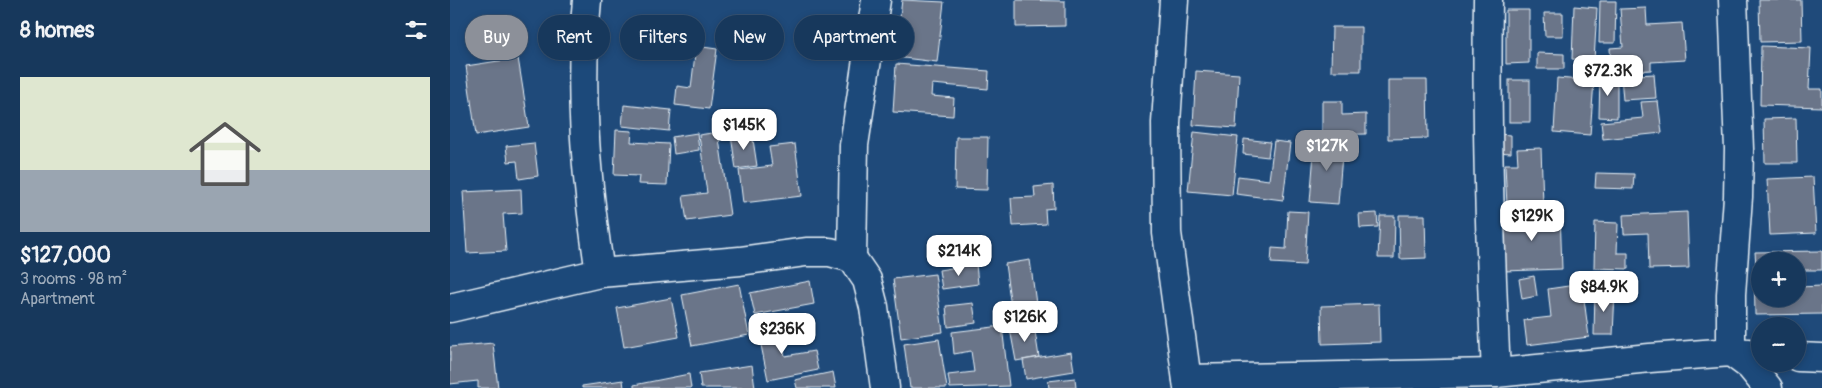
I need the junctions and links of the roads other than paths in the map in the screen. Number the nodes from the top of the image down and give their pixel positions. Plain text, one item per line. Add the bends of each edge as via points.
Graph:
1 (587, 0) edge
2 (876, 0) edge
3 (1174, 0) edge
4 (1488, 0) edge
5 (1732, 0) edge
6 (852, 258) junction
7 (600, 273) junction
8 (450, 308) edge
9 (1731, 352) junction
10 (1751, 353) edge
11 (1806, 357) edge
12 (1822, 358) edge
13 (1496, 373) junction
14 (1188, 383) edge
15 (885, 388) edge
16 (1768, 388) edge

1 - 7 street via 583,42 583,121
2 - 6 street via 854,145
3 - 14 street via 1166,123 1167,234
4 - 13 street via 1487,142
5 - 9 street via 1739,149
6 - 7 street via 830,252 806,252
6 - 15 street via 867,280 874,307
7 - 8 street
9 - 10 street
9 - 13 street
9 - 16 street via 1750,366
11 - 12 street
13 - 14 street

